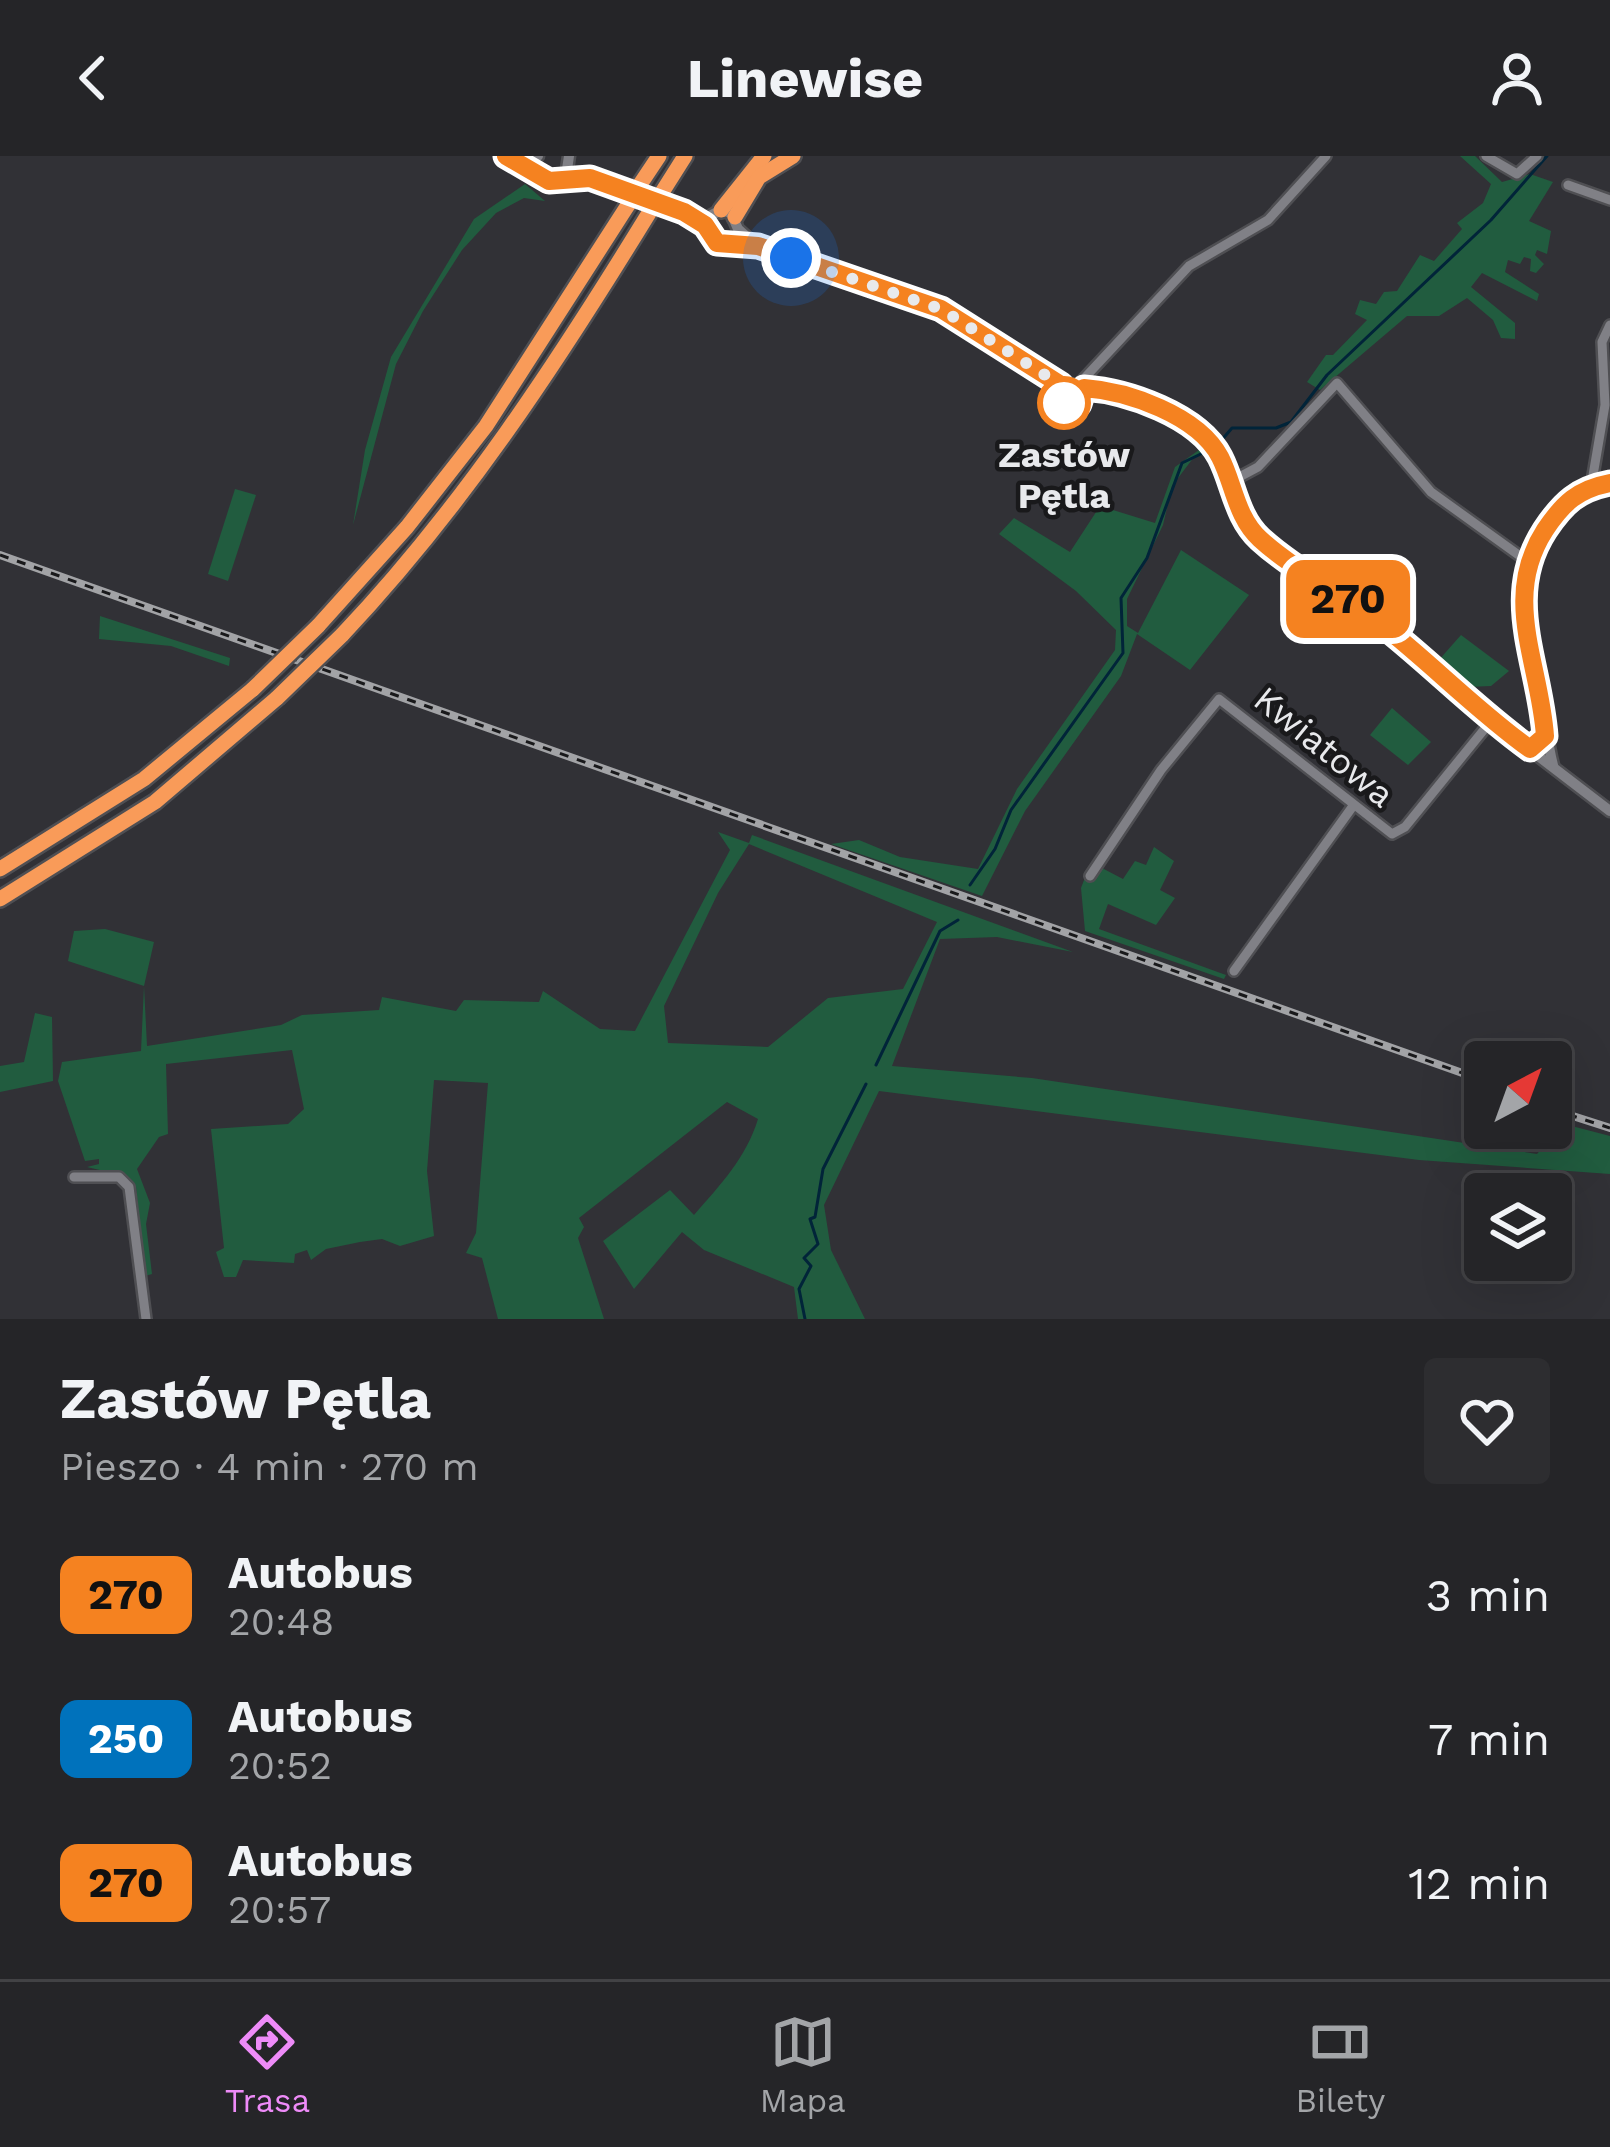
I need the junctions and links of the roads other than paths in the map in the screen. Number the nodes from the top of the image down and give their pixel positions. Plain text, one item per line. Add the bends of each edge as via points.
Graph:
1 (508, 156) edge
2 (538, 156) edge
3 (658, 156) edge
4 (685, 156) edge
5 (764, 156) edge
6 (793, 156) edge
7 (1326, 156) edge
8 (1486, 156) edge
9 (1537, 156) edge
10 (569, 165) edge
11 (538, 172) junction
12 (1568, 185) dead end
13 (1610, 200) edge
14 (721, 219) junction
15 (730, 242) junction
16 (758, 246) junction
17 (1610, 325) edge
18 (1100, 364) junction
19 (1076, 387) junction
20 (1111, 390) junction
21 (1230, 482) junction
22 (1610, 483) edge
23 (1591, 487) junction
24 (1527, 561) junction
25 (1491, 721) junction
26 (1545, 736) junction
27 (1530, 749) junction
28 (1552, 765) junction
29 (1353, 806) junction
30 (1610, 811) edge
31 (0, 869) edge
32 (1090, 877) dead end
33 (0, 899) edge
34 (1234, 971) dead end
35 (74, 1178) dead end
36 (146, 1319) edge

1 - 2 street
1 - 11 street
2 - 11 street
3 - 31 highway, bridge via 486,426 318,626 144,778
4 - 33 highway, bridge via 491,458 342,635 155,802
5 - 14 highway
6 - 14 highway via 759,177
7 - 18 street via 1268,220 1189,266
8 - 9 street via 1517,174
10 - 11 street via 549,181
10 - 14 street
12 - 13 street
14 - 15 street
14 - 15 street via 713,241
14 - 16 street
15 - 16 street
16 - 19 street via 941,309 1034,371
17 - 23 street
18 - 19 street
18 - 20 street
19 - 20 street
20 - 21 street via 1202,436
21 - 24 street via 1258,467 1337,383 1431,492
21 - 25 street via 1258,537 1386,627
22 - 23 street
23 - 24 street via 1554,516
24 - 26 street via 1523,623
25 - 27 street
25 - 29 street, Kwiatowa via 1400,832 1387,832
26 - 27 street
26 - 28 street
27 - 28 street
28 - 30 street
29 - 32 street, Kwiatowa via 1219,699
29 - 34 street
35 - 36 street via 119,1177 129,1187

